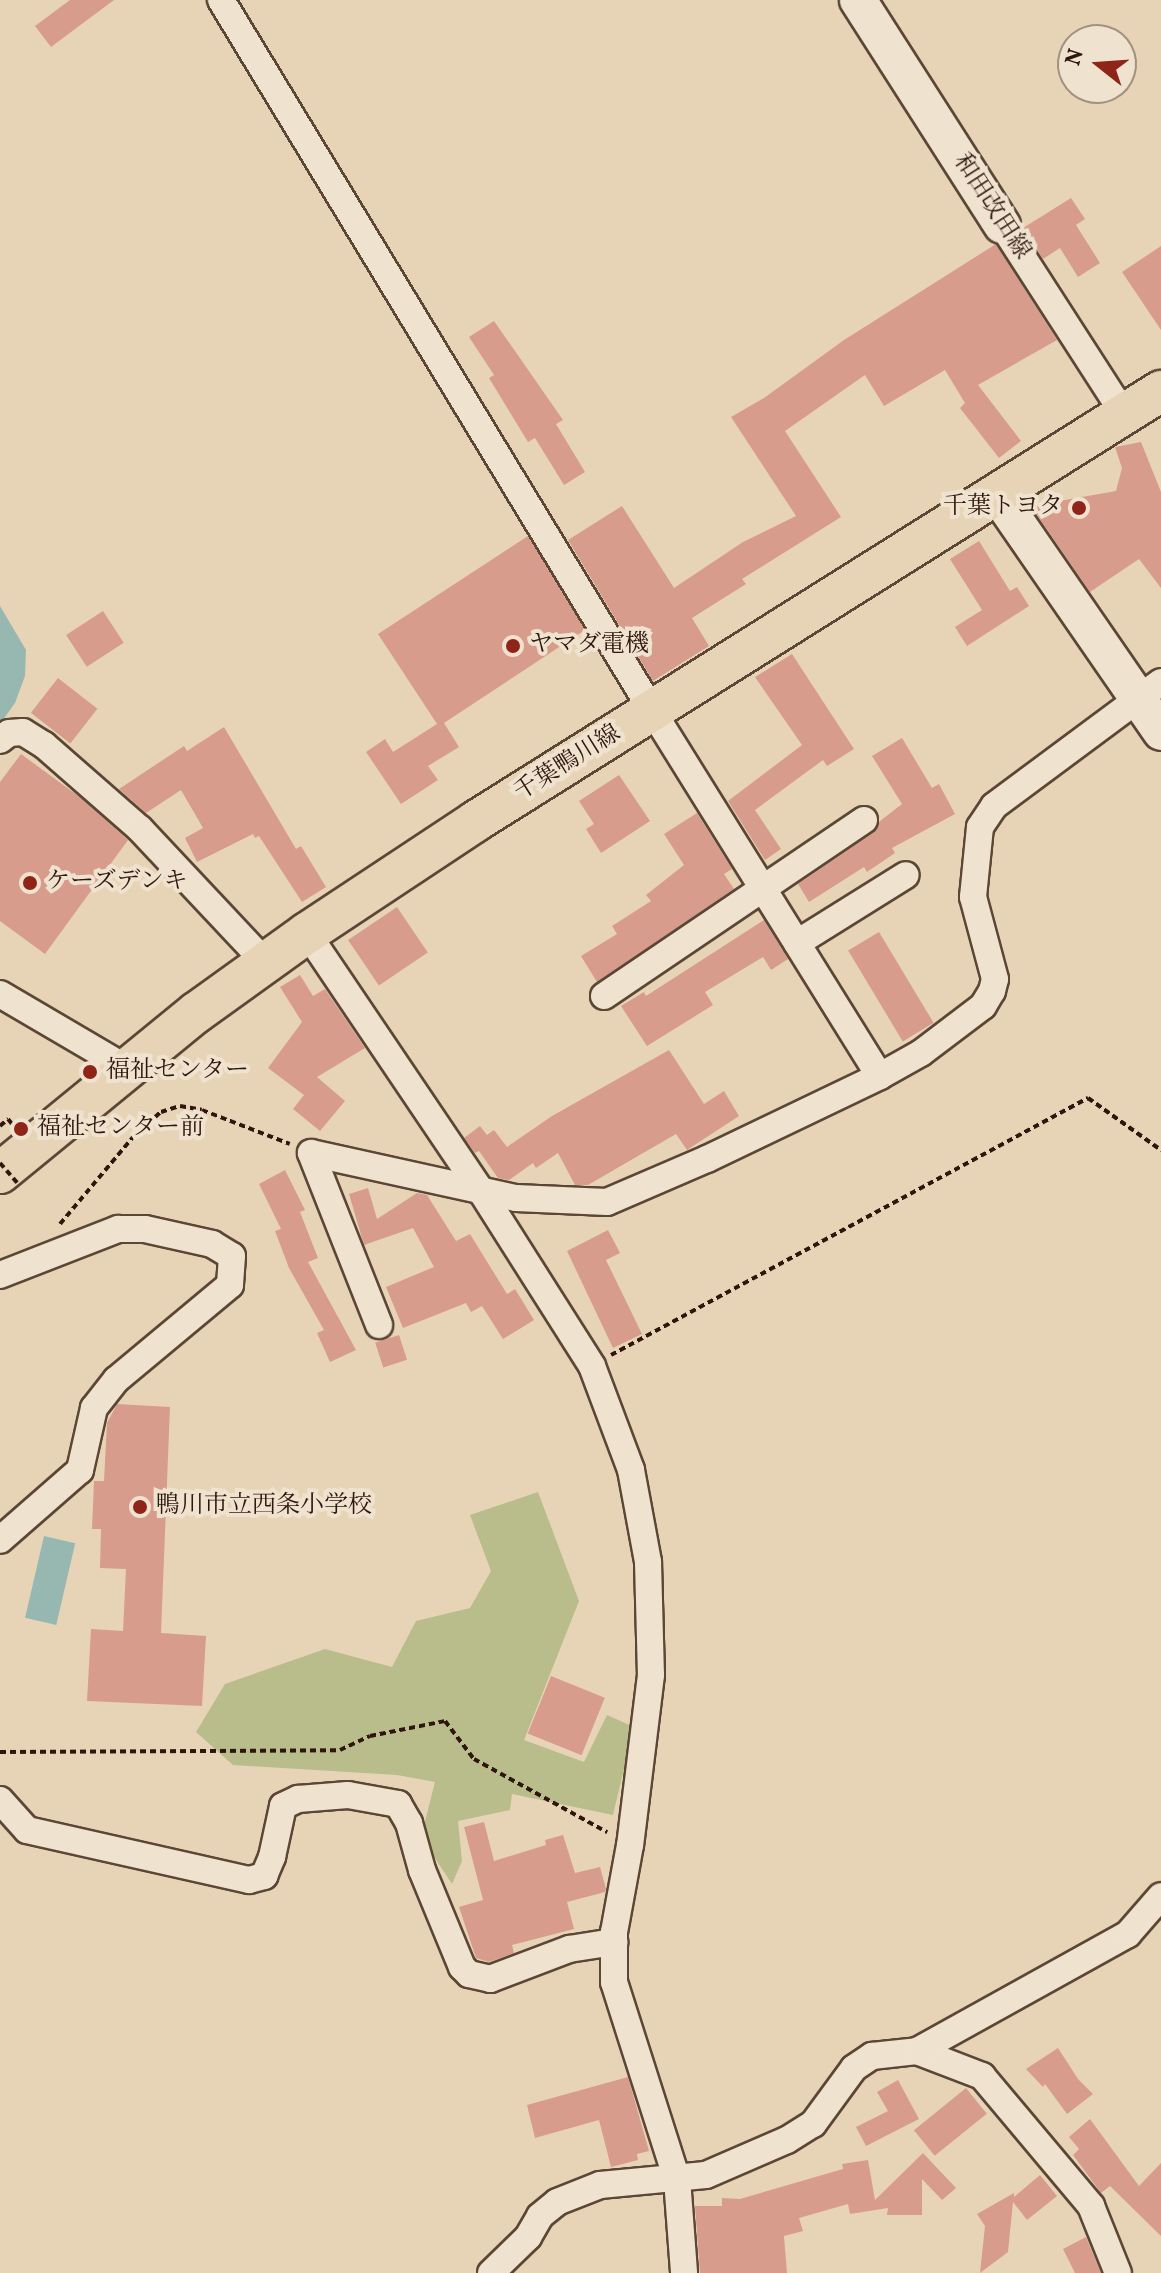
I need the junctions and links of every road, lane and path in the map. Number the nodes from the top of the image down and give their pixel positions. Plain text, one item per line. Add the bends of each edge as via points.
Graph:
1 (221, 0) edge
2 (858, 0) edge
3 (1002, 225) joint
4 (1161, 391) edge
5 (1124, 414) junction
6 (997, 494) junction
7 (1148, 690) edge
8 (653, 712) junction
9 (1161, 732) edge
10 (0, 740) edge
11 (864, 820) dead end
12 (906, 875) dead end
13 (763, 888) junction
14 (307, 933) junction
15 (797, 943) junction
16 (265, 962) junction
17 (0, 994) edge
18 (604, 996) dead end
19 (128, 1069) junction
20 (880, 1076) junction
21 (8, 1119) dead end
22 (0, 1126) edge
23 (1161, 1150) edge
24 (311, 1153) junction
25 (0, 1163) edge
26 (9, 1179) edge
27 (481, 1191) junction
28 (50, 1256) junction
29 (0, 1275) edge
30 (379, 1325) dead end
31 (592, 1366) junction
32 (0, 1540) edge
33 (0, 1752) edge
34 (0, 1800) edge
35 (630, 1845) junction
36 (1161, 1896) edge
37 (614, 1942) junction
38 (917, 2051) junction
39 (677, 2179) junction
40 (491, 2273) edge
41 (684, 2273) edge
42 (1118, 2273) edge

1 - 8 street
2 - 3 street, 和田改田線
3 - 5 street, 和田改田線
4 - 5 main road, 千葉鴨川線
5 - 6 main road, 千葉鴨川線
6 - 7 street
6 - 8 main road, 千葉鴨川線
7 - 9 street
7 - 20 street via 994,806 980,827 973,897 995,979 992,991 983,1006 921,1053
8 - 13 street
8 - 14 main road, 千葉鴨川線
10 - 16 street via 23,732 44,745 140,829
11 - 13 street
12 - 15 street
13 - 15 street
13 - 18 street
14 - 16 main road, 千葉鴨川線
14 - 27 street
15 - 20 street
16 - 19 main road, 千葉鴨川線
17 - 19 street
19 - 26 main road, 千葉鴨川線
20 - 27 street via 607,1202
21 - 22 path
23 - 31 path via 1088,1098
24 - 27 street
24 - 28 path via 202,1110 180,1106 161,1112 56,1228
24 - 30 street
25 - 26 path, bridge
27 - 31 street
28 - 29 street
28 - 32 street via 118,1229 145,1229 212,1244 232,1256 230,1285 116,1380 94,1408 80,1470
31 - 35 street via 631,1470 648,1562 651,1675
33 - 35 path via 340,1750 370,1736 445,1721 474,1759
34 - 37 street via 27,1830 249,1880 264,1876 283,1806 298,1799 348,1795 398,1804 469,1974 490,1979 569,1949
35 - 37 street
36 - 38 street via 1128,1934
37 - 39 street via 614,1982
38 - 39 street via 872,2056 854,2068 813,2124 787,2140 706,2175
38 - 42 street via 982,2076 1091,2206
39 - 40 street via 600,2185 557,2202
39 - 41 street

